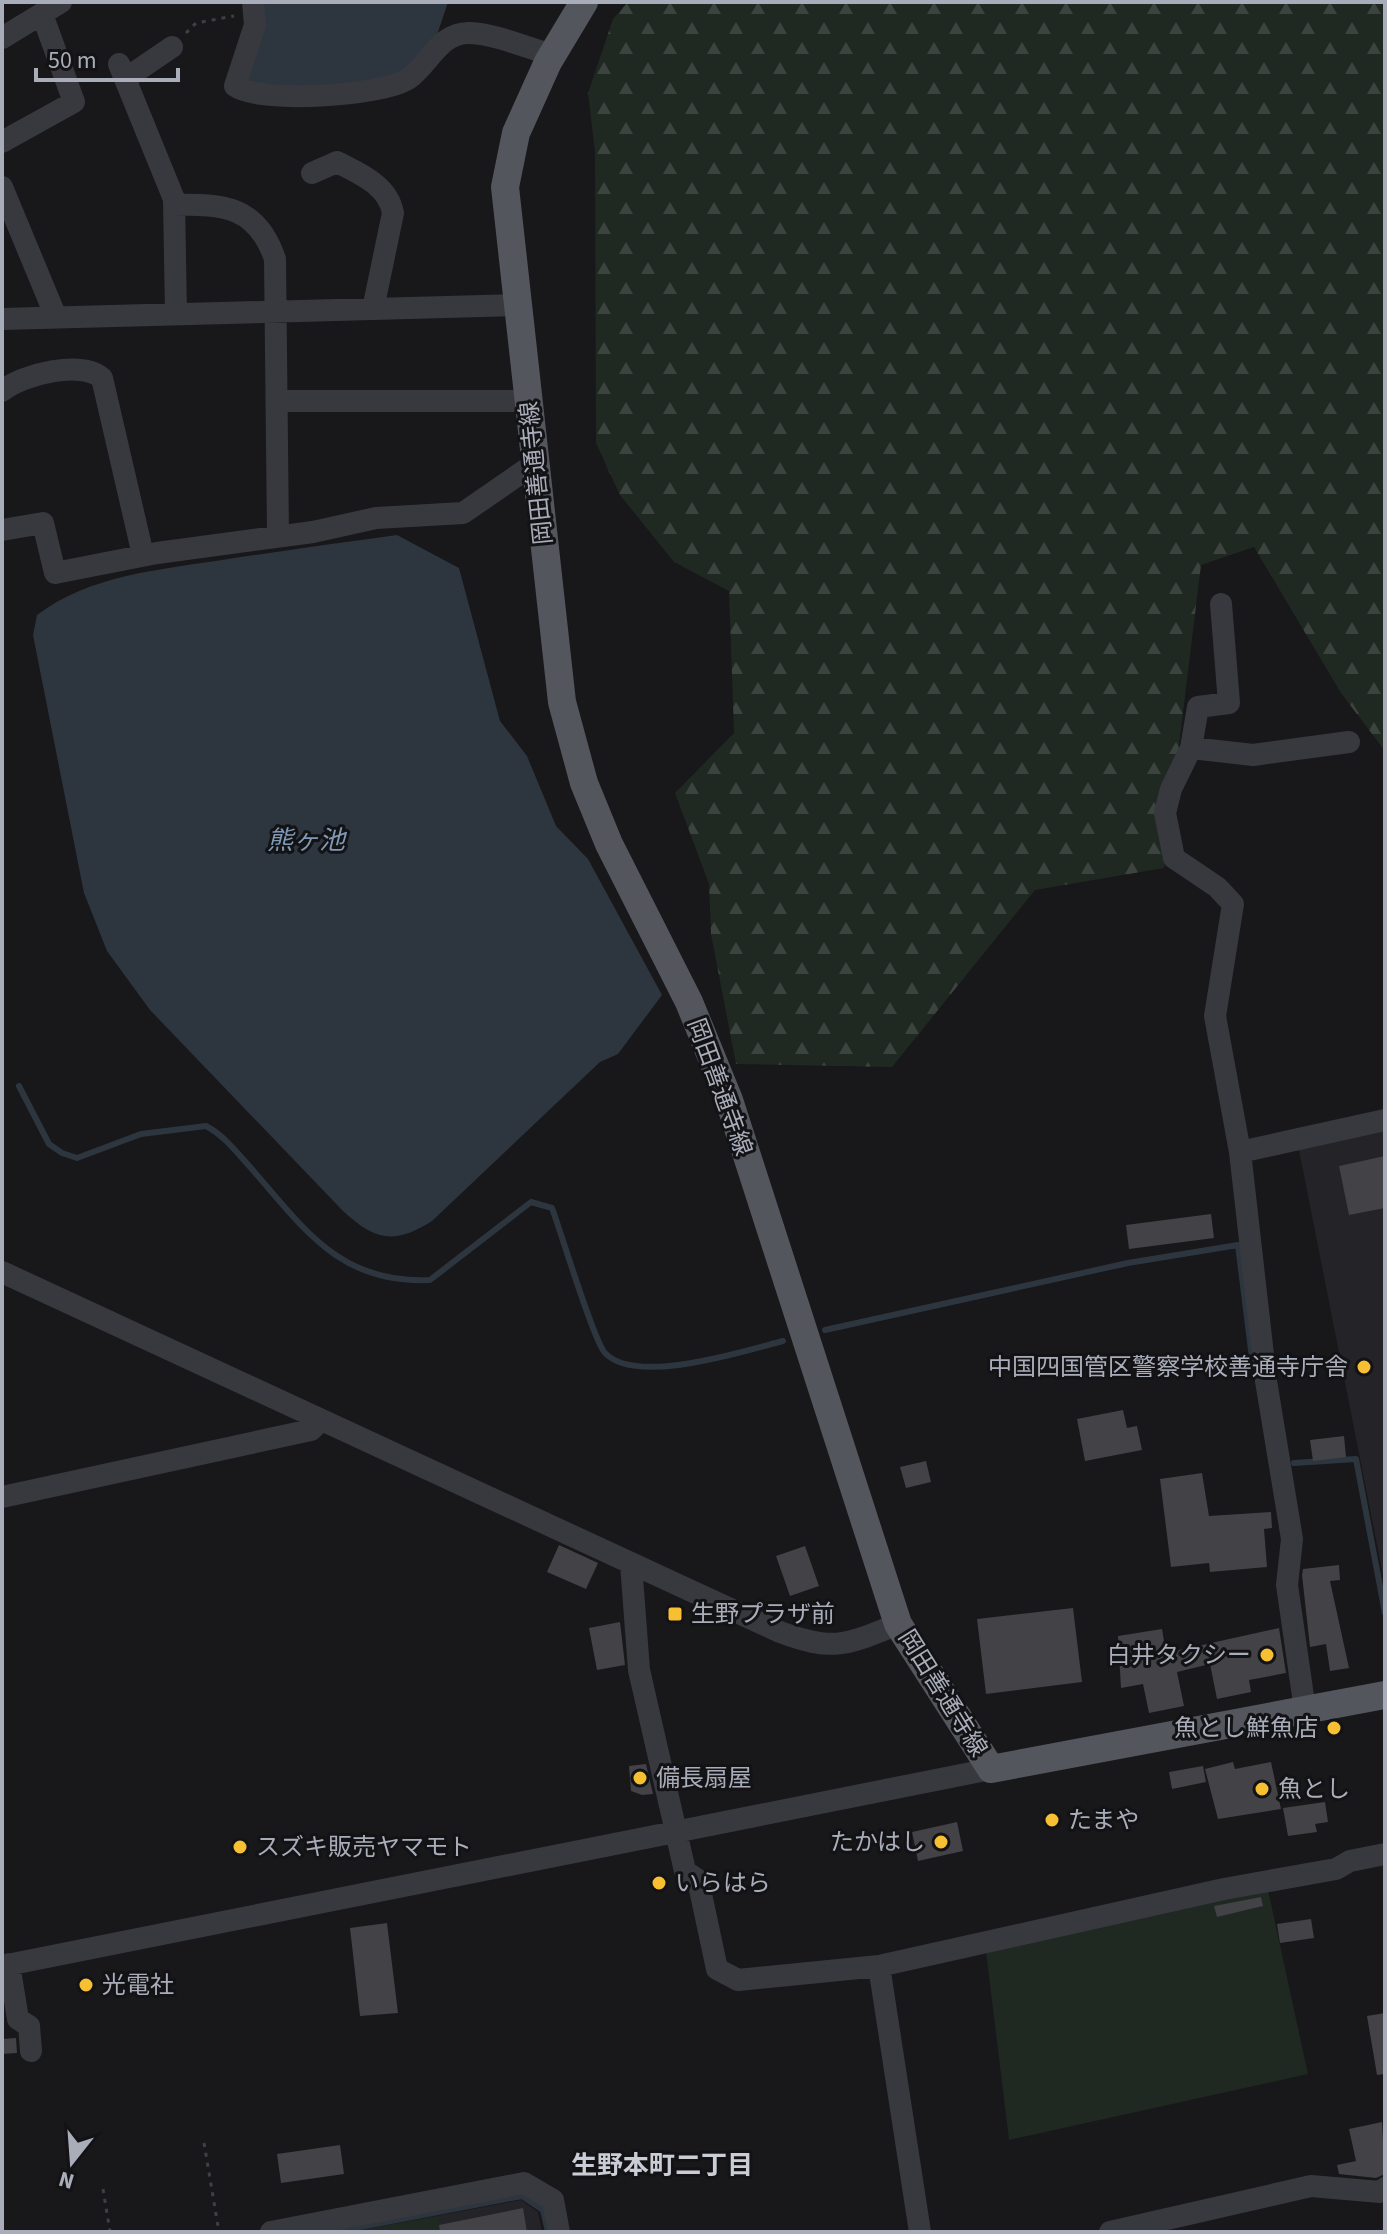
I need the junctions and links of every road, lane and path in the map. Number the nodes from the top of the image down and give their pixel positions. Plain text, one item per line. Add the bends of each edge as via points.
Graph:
1 (584, 2) edge
2 (52, 8) edge
3 (253, 8) edge
4 (2, 38) edge
5 (172, 47) joint
6 (552, 55) junction
7 (2, 142) edge
8 (312, 173) dead end
9 (2, 187) edge
10 (174, 205) junction
11 (519, 305) junction
12 (373, 309) junction
13 (277, 311) junction
14 (176, 314) junction
15 (56, 317) junction
16 (2, 319) edge
17 (2, 391) edge
18 (278, 401) junction
19 (528, 401) junction
20 (534, 464) junction
21 (2, 530) edge
22 (278, 535) junction
23 (143, 555) junction
24 (1221, 604) dead end
25 (1349, 742) dead end
26 (1191, 748) junction
27 (1385, 1120) edge
28 (1240, 1152) junction
29 (2, 1272) edge
30 (321, 1420) junction
31 (2, 1497) edge
32 (631, 1564) junction
33 (898, 1624) junction
34 (1385, 1695) edge
35 (1305, 1710) junction
36 (991, 1769) junction
37 (677, 1832) junction
38 (1385, 1854) edge
39 (6, 1965) edge
40 (879, 1966) junction
41 (31, 2051) dead end
42 (204, 2143) dead end
43 (1385, 2188) edge
44 (103, 2189) dead end
45 (110, 2232) edge
46 (219, 2232) edge
47 (271, 2232) edge
48 (559, 2232) edge
49 (920, 2232) edge
50 (1110, 2232) edge

1 - 6 main road, 岡田善通寺線
2 - 4 street
2 - 7 street via 74,102
3 - 5 path via 196,23
3 - 6 street via 255,25 235,86 244,93 286,98 383,88 408,79 433,51 452,37 469,33
5 - 10 street via 122,71 166,172
6 - 11 main road, 岡田善通寺線 via 516,133 505,187
8 - 12 street via 337,162 375,183 391,199 393,213
9 - 15 street
10 - 13 street via 215,204 249,218 275,259
10 - 14 street
11 - 12 street
11 - 19 main road, 岡田善通寺線
12 - 13 street
13 - 14 street
13 - 18 street
14 - 15 street
15 - 16 street
17 - 23 street via 29,378 79,368 92,369 102,378
18 - 19 street
18 - 22 street
19 - 20 main road, 岡田善通寺線
20 - 22 street via 463,513 376,518
20 - 33 main road, 岡田善通寺線 via 562,702 584,783 689,1002 729,1100
21 - 23 street via 43,523 55,573
22 - 23 street
24 - 26 street via 1229,703 1198,707
25 - 26 street via 1253,755
26 - 28 street via 1165,813 1174,858 1233,904 1215,1016
27 - 28 street
28 - 35 street via 1266,1381 1292,1539 1287,1585
29 - 30 street
30 - 31 street via 311,1430
30 - 32 street
32 - 33 street via 809,1642 853,1642
32 - 37 street via 639,1670
33 - 36 main road, 岡田善通寺線
34 - 35 main road, 岡田善通寺線
35 - 36 main road, 岡田善通寺線
36 - 37 street
37 - 39 street
37 - 40 street via 685,1871 698,1880 717,1969 738,1980
38 - 40 street via 1336,1869
39 - 41 street via 18,2019 29,2026
40 - 49 street
42 - 46 path
43 - 50 street via 1380,2192 1311,2186
44 - 45 path
47 - 48 street via 524,2183 553,2200

